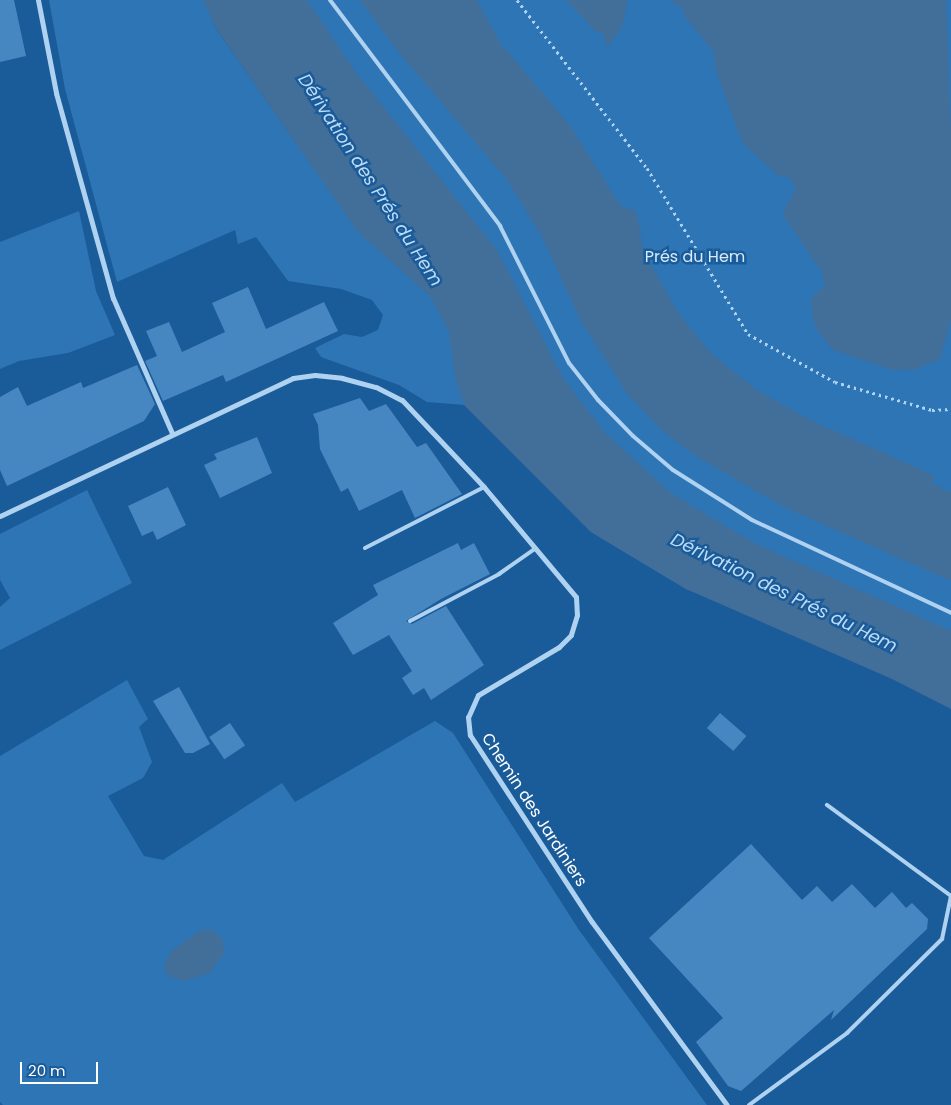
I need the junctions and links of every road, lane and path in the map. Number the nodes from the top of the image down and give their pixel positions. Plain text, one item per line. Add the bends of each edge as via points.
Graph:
1 (38, 0) edge
2 (330, 0) edge
3 (517, 0) edge
4 (951, 408) edge
5 (172, 433) junction
6 (484, 487) junction
7 (0, 516) edge
8 (365, 548) dead end
9 (536, 548) junction
10 (951, 613) edge
11 (410, 621) dead end
12 (827, 805) dead end
13 (727, 1105) edge
14 (749, 1105) edge

1 - 5 street via 56,93 113,298
2 - 10 lane via 495,220 570,364 626,430 673,470 752,520
3 - 4 path via 647,168 748,334 835,382 932,410
5 - 6 street, Chemin des Jardiniers via 278,383 315,376 376,387 402,400
5 - 7 street
6 - 8 lane
6 - 9 street, Chemin des Jardiniers
9 - 11 lane via 499,574
9 - 13 street, Chemin des Jardiniers via 576,597 574,627 571,635 558,647 478,695 468,717 470,735 592,922
12 - 14 lane via 951,896 942,939 847,1033

